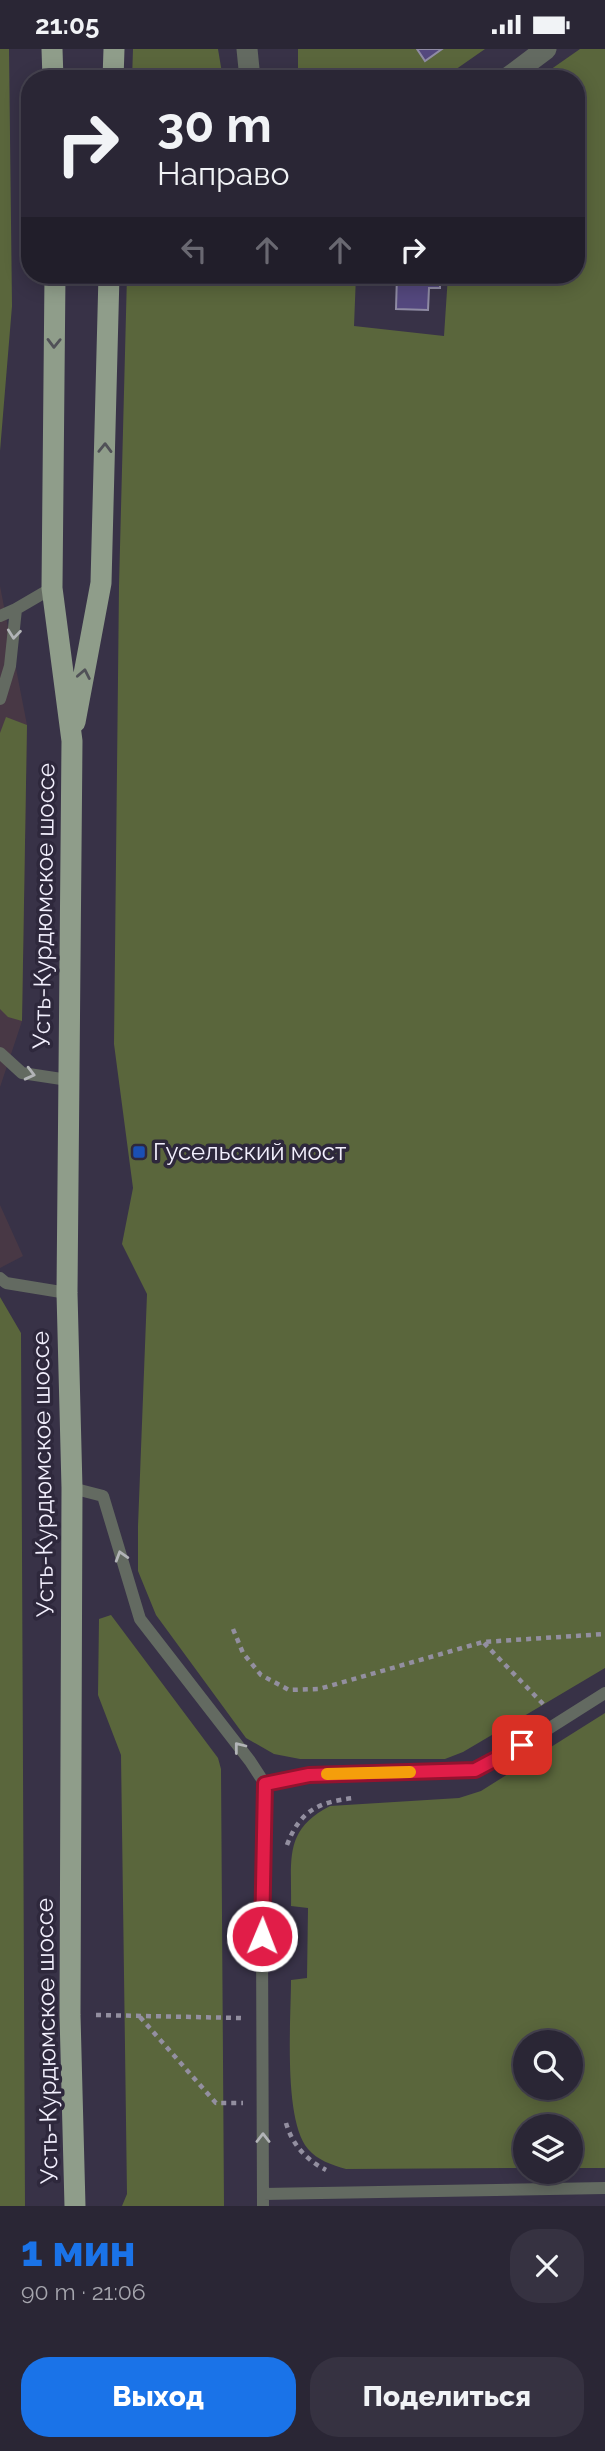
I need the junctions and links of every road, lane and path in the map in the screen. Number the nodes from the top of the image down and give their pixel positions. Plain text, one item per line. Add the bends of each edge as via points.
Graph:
1 (52, 49) edge
2 (114, 49) edge
3 (247, 49) edge
4 (546, 49) edge
5 (53, 70) edge
6 (113, 70) edge
7 (249, 70) edge
8 (518, 70) edge
9 (55, 284) edge
10 (109, 284) edge
11 (52, 588) junction
12 (16, 609) junction
13 (0, 616) edge
14 (0, 699) edge
15 (72, 741) junction
16 (0, 1053) edge
17 (68, 1080) junction
18 (0, 1278) edge
19 (67, 1293) junction
20 (72, 1488) junction
21 (233, 1629) dead end
22 (605, 1634) edge
23 (483, 1642) junction
24 (605, 1693) edge
25 (558, 1723) junction
26 (265, 1784) junction
27 (368, 1797) dead end
28 (287, 1858) dead end
29 (70, 2015) junction
30 (139, 2016) junction
31 (263, 2019) junction
32 (263, 2104) junction
33 (333, 2172) dead end
34 (605, 2188) edge
35 (263, 2200) edge
36 (75, 2206) edge

1 - 5 main road
2 - 6 main road
3 - 7 street
4 - 8 street
9 -> 11 main road, Усть-Курдюмское шоссе
15 -> 10 main road, Усть-Курдюмское шоссе via 102,583
11 - 12 lane
11 - 15 main road, Усть-Курдюмское шоссе
12 - 13 lane
12 -> 14 lane via 10,666
15 - 17 main road, Усть-Курдюмское шоссе
16 -> 17 lane via 22,1073
17 - 19 main road, Усть-Курдюмское шоссе
18 - 19 lane via 6,1283
19 - 20 main road, Усть-Курдюмское шоссе
26 -> 20 lane via 141,1619 103,1496
20 - 29 main road, Усть-Курдюмское шоссе
21 - 23 path via 243,1653 261,1675 289,1690 319,1689
22 - 23 path
23 - 25 path
24 - 25 lane
25 - 26 lane via 475,1770 309,1775
26 - 31 lane
27 - 28 path via 329,1801 310,1811 295,1825
29 - 30 path
29 - 36 main road, Усть-Курдюмское шоссе
30 - 31 path
30 - 32 path via 216,2103
31 - 32 lane
32 - 33 path via 284,2103 289,2136 302,2153
35 -> 32 lane
34 - 35 lane

